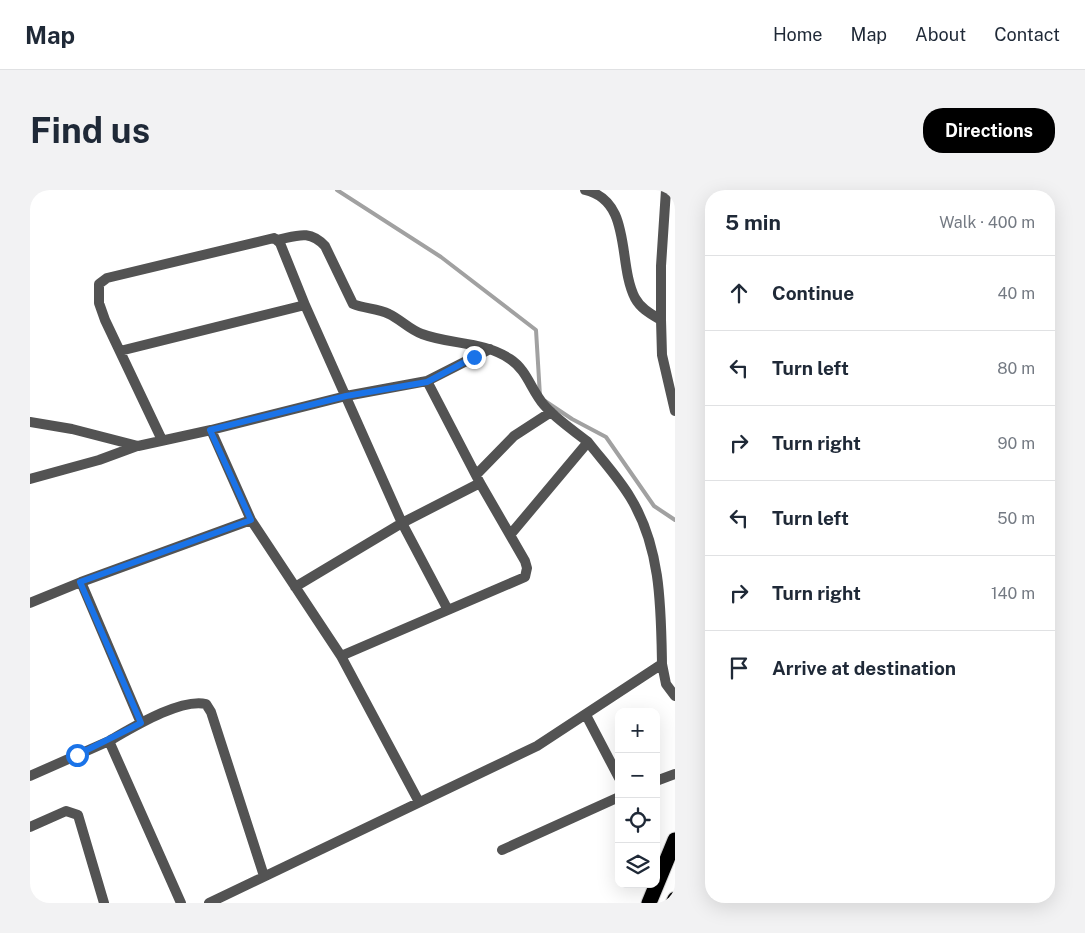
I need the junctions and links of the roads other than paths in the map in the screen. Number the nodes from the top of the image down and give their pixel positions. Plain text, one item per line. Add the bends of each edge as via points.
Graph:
1 (585, 190) edge
2 (666, 190) edge
3 (277, 240) junction
4 (306, 305) junction
5 (661, 320) junction
6 (490, 349) junction
7 (120, 351) junction
8 (427, 382) junction
9 (346, 396) junction
10 (675, 411) edge
11 (550, 412) junction
12 (30, 422) edge
13 (210, 430) junction
14 (162, 440) junction
15 (588, 442) junction
16 (138, 446) junction
17 (30, 479) edge
18 (478, 479) junction
19 (251, 520) junction
20 (402, 523) junction
21 (510, 535) junction
22 (80, 582) junction
23 (295, 587) junction
24 (30, 603) edge
25 (448, 610) junction
26 (341, 656) junction
27 (662, 664) junction
28 (674, 693) edge
29 (586, 715) junction
30 (141, 723) junction
31 (109, 740) junction
32 (615, 770) edge
33 (675, 774) edge
34 (30, 776) edge
35 (660, 780) edge
36 (617, 798) edge
37 (419, 802) junction
38 (30, 827) edge
39 (675, 840) edge
40 (502, 850) dead end
41 (264, 876) junction
42 (675, 899) edge
43 (104, 903) edge
44 (181, 903) edge
45 (209, 903) edge
46 (649, 903) edge
47 (673, 903) edge

1 - 5 street via 597,193 610,205 619,225 635,297 649,314
2 - 5 street
3 - 4 street
3 - 6 street via 308,234 318,238 353,304 391,314 421,334
3 - 7 street via 269,238 107,278 99,284 99,303
4 - 7 street
4 - 9 street
5 - 10 street via 662,355
6 - 8 street
6 - 11 street via 511,359 526,373
7 - 14 street
8 - 9 street
8 - 18 street
9 - 13 street
9 - 20 street
11 - 15 street
11 - 18 street via 514,436
12 - 16 street
13 - 14 street
13 - 19 street
14 - 16 street
15 - 21 street
15 - 27 street via 630,498 650,539 659,594
16 - 17 street
18 - 20 street
18 - 21 street
19 - 22 street
19 - 23 street
20 - 23 street
20 - 25 street
21 - 25 street via 525,561 524,577
22 - 24 street
22 - 30 street
23 - 26 street
25 - 26 street
26 - 37 street
27 - 28 street via 666,684
27 - 29 street
29 - 32 street
29 - 37 street via 537,746
30 - 31 street
30 - 41 street via 196,702 206,704
31 - 34 street
31 - 44 street
33 - 35 street
36 - 40 street
37 - 41 street
38 - 43 street via 66,811 78,815
39 - 46 highway
41 - 45 street
42 - 47 highway

